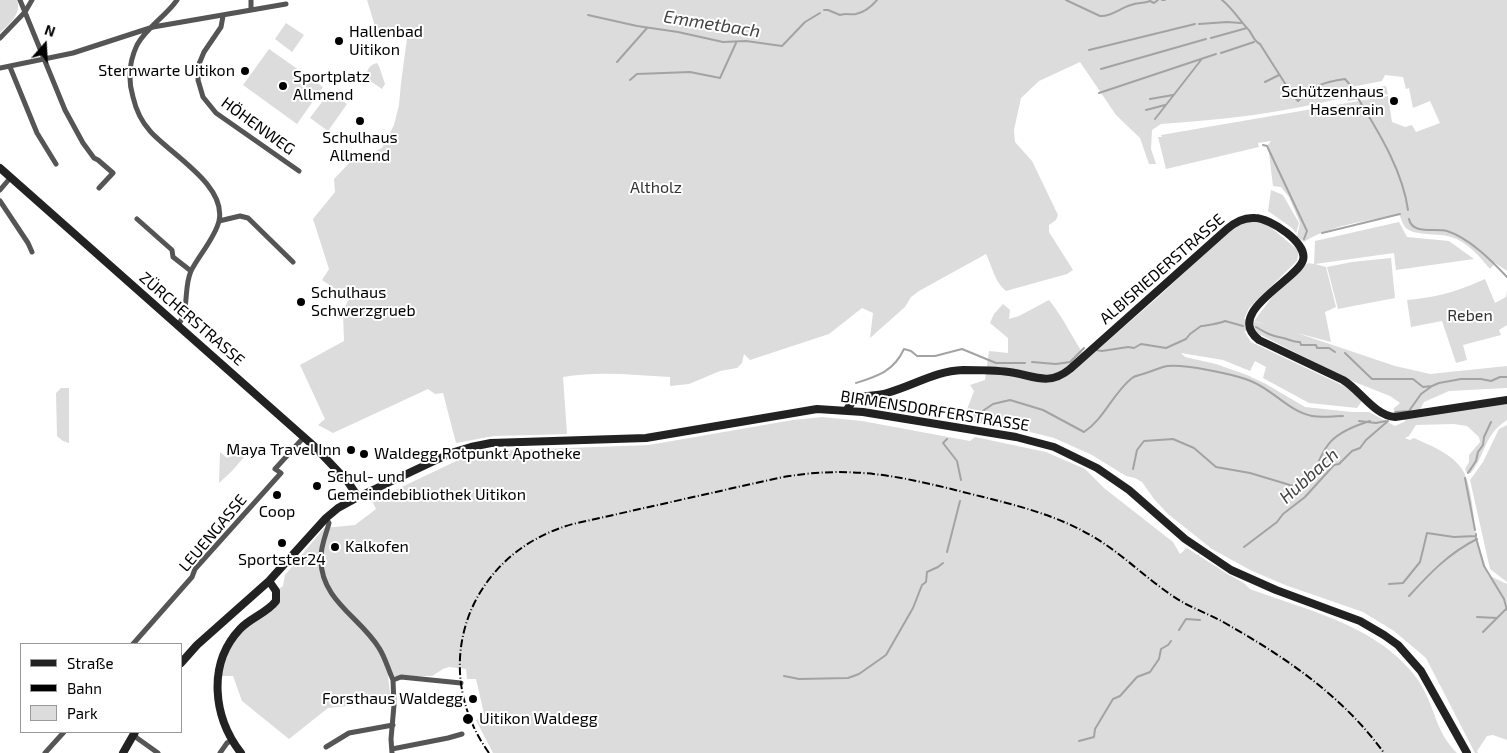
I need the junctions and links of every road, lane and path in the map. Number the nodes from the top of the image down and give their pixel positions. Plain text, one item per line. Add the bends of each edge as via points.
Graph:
1 (20, 0) edge
2 (32, 0) edge
3 (177, 0) edge
4 (251, 0) edge
5 (286, 4) dead end
6 (251, 10) junction
7 (25, 12) junction
8 (223, 16) junction
9 (153, 27) junction
10 (0, 38) edge
11 (44, 59) junction
12 (10, 67) junction
13 (0, 68) edge
14 (56, 164) dead end
15 (0, 168) edge
16 (299, 171) dead end
17 (11, 178) junction
18 (99, 188) dead end
19 (0, 190) edge
20 (0, 200) edge
21 (137, 219) dead end
22 (219, 221) junction
23 (32, 252) dead end
24 (293, 262) dead end
25 (191, 271) junction
26 (178, 325) junction
27 (1507, 400) edge
28 (847, 410) junction
29 (304, 437) junction
30 (358, 497) junction
31 (326, 518) junction
32 (269, 581) junction
33 (135, 643) edge
34 (182, 661) edge
35 (393, 680) junction
36 (461, 683) dead end
37 (392, 725) junction
38 (63, 733) edge
39 (134, 733) edge
40 (462, 734) dead end
41 (232, 740) junction
42 (326, 747) dead end
43 (392, 751) edge
44 (45, 753) edge
45 (123, 753) edge
46 (158, 753) edge
47 (220, 753) edge
48 (241, 753) edge
49 (1467, 753) edge

1 - 7 street
2 - 7 street
3 - 9 street
4 - 6 street
5 - 6 street
6 - 8 street
7 - 10 street
7 - 11 street
8 - 9 street
8 - 16 street, HÖHENWEG via 221,27 199,64 198,80 203,97 216,113
9 - 11 street
9 - 22 street via 138,44 131,62 129,85 136,109 150,132 208,185 217,199
11 - 12 street
11 - 18 street via 82,143 113,173
12 - 13 street
12 - 14 street via 38,133
15 - 17 main road, ZÜRCHERSTRASSE
17 - 19 street
17 - 26 main road, ZÜRCHERSTRASSE
20 - 23 street
21 - 25 street
22 - 24 street via 240,216 248,218
22 - 25 street
25 - 26 street via 186,285 185,315
26 - 29 main road, ZÜRCHERSTRASSE
27 - 28 main road, ALBISRIEDERSTRASSE via 1387,416 1343,380 1257,338 1250,325 1254,312 1300,266 1304,254 1278,226 1253,218 1227,228 1070,369 1058,376 1044,379 1001,371 945,372 890,392 856,398
28 - 30 main road, BIRMENSDORFERSTRASSE via 804,410 646,438 480,445 462,449
28 - 49 main road, BIRMENSDORFERSTRASSE via 1016,437 1054,447 1097,468 1129,490 1185,539 1231,570 1360,621 1392,641 1429,682
29 - 30 main road, ZÜRCHERSTRASSE via 327,458
29 - 33 street, LEUENGASSE via 276,469 281,473 195,568 192,578
30 - 31 main road, BIRMENSDORFERSTRASSE
31 - 32 main road, BIRMENSDORFERSTRASSE
31 - 35 street via 329,523 320,560 326,584 344,610 380,649
32 - 34 main road, BIRMENSDORFERSTRASSE
32 - 41 main road via 276,591 276,601 239,630 219,669 218,701
35 - 36 street
35 - 37 street
37 - 42 street via 349,733
37 - 43 street
38 - 44 street
39 - 45 main road
39 - 46 street
40 - 43 street
41 - 47 street
41 - 48 main road

